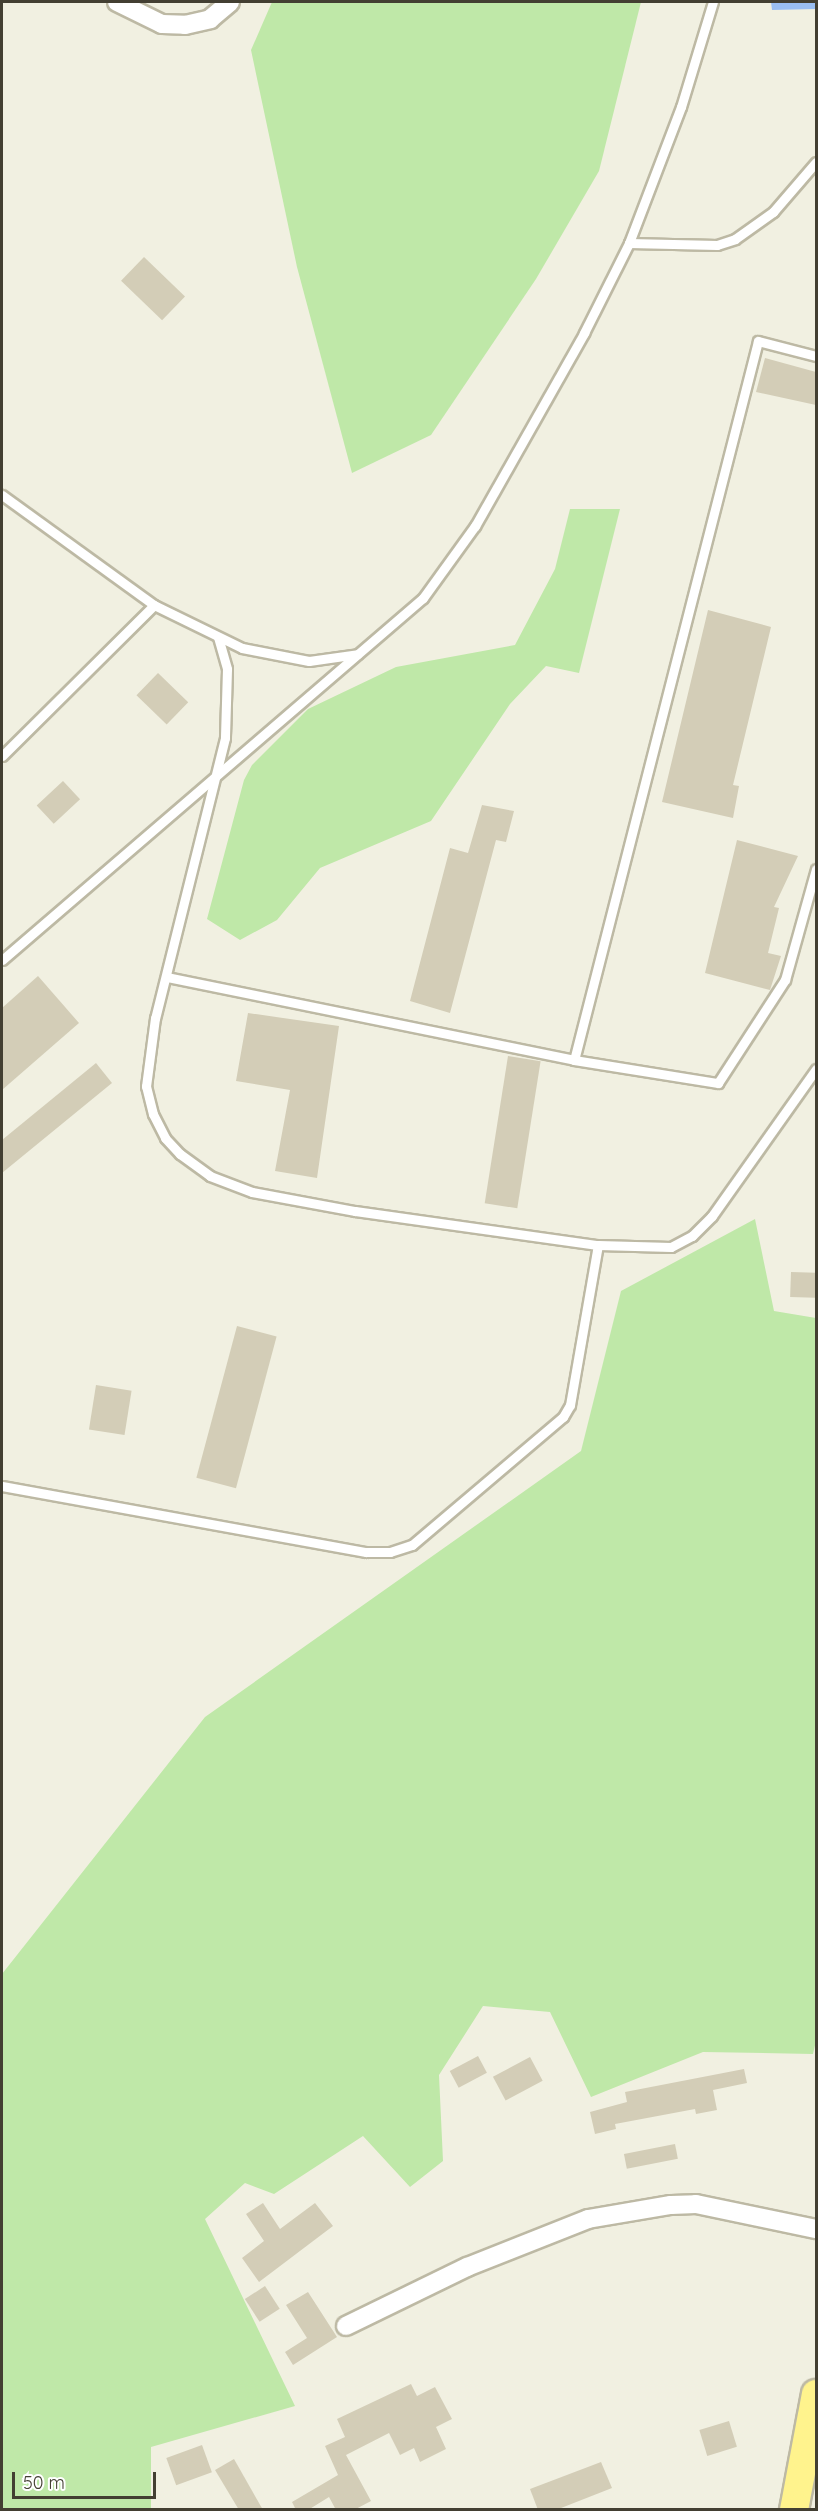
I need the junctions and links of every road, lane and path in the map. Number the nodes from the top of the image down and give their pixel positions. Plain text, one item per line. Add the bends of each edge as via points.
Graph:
1 (117, 2) edge
2 (230, 2) edge
3 (713, 2) edge
4 (816, 162) edge
5 (629, 243) junction
6 (816, 356) edge
7 (2, 495) edge
8 (154, 605) junction
9 (218, 637) junction
10 (364, 652) junction
11 (2, 756) edge
12 (216, 772) junction
13 (816, 869) edge
14 (2, 960) edge
15 (167, 977) junction
16 (574, 1060) junction
17 (816, 1069) edge
18 (598, 1245) junction
19 (2, 1486) edge
20 (816, 2229) edge
21 (346, 2326) dead end
22 (816, 2394) edge
23 (794, 2510) edge

1 - 2 street via 162,24 185,25 210,19
3 - 5 lane via 681,107
4 - 5 lane via 773,212 735,239 717,245
5 - 10 lane via 584,333 475,526 423,598
6 - 16 lane via 758,341
7 - 8 lane
8 - 9 lane
8 - 11 lane
9 - 10 lane via 242,648 309,661 334,660
9 - 12 lane via 227,669 229,700
10 - 12 lane
12 - 14 lane
12 - 15 lane
13 - 16 lane via 785,980 718,1083
15 - 16 lane
15 - 18 lane via 155,1018 146,1086 165,1138 210,1176 252,1192 355,1211
17 - 18 lane via 747,1170 692,1236 671,1247 654,1249
18 - 19 lane via 570,1405 563,1417 412,1545 390,1552 366,1552
20 - 21 street via 696,2204 598,2217 467,2267
22 - 23 main road

